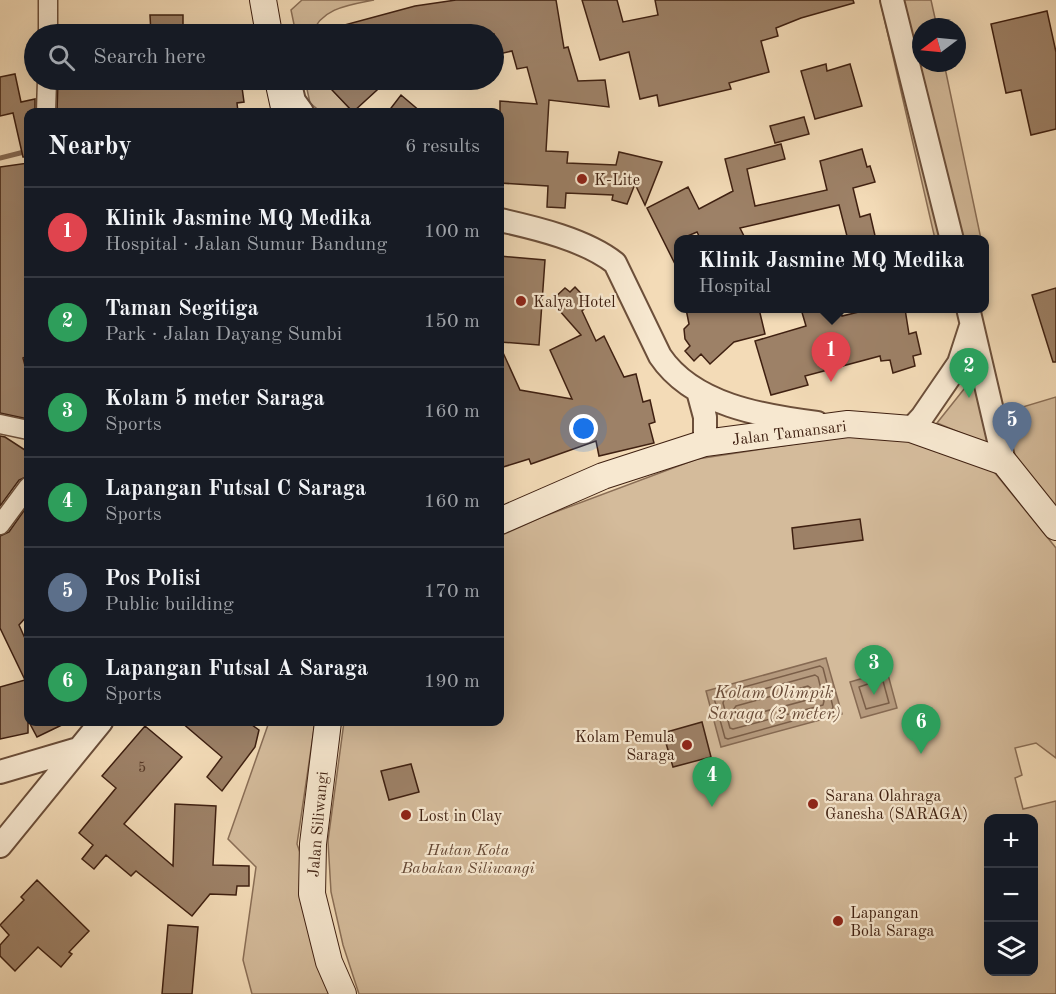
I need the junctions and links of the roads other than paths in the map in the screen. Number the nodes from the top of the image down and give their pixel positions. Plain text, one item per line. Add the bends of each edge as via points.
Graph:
1 (263, 0) edge
2 (276, 0) edge
3 (892, 0) edge
4 (267, 24) edge
5 (279, 24) edge
6 (47, 90) edge
7 (280, 90) edge
8 (291, 90) edge
9 (46, 108) edge
10 (284, 108) edge
11 (299, 108) edge
12 (504, 221) edge
13 (951, 235) edge
14 (970, 316) edge
15 (698, 391) junction
16 (0, 424) edge
17 (848, 424) junction
18 (24, 429) edge
19 (911, 429) junction
20 (705, 443) junction
21 (1004, 462) junction
22 (24, 492) edge
23 (504, 519) edge
24 (0, 525) edge
25 (1056, 527) edge
26 (98, 726) edge
27 (328, 726) edge
28 (78, 749) junction
29 (0, 772) edge
30 (0, 846) edge
31 (343, 994) edge

1 - 4 main road
2 - 5 street
3 - 13 street
6 - 9 street
7 - 10 main road
8 - 11 street
12 - 15 street via 537,228 603,254 615,263 660,356
14 - 19 street via 959,363
14 - 21 street
15 - 17 street via 786,419
15 - 20 street via 705,417
16 - 18 street
17 - 19 main road, Jalan Tamansari
17 - 20 main road, Jalan Tamansari
19 - 21 main road, Jalan Tamansari
20 - 23 main road, Jalan Tamansari via 603,476
21 - 25 main road
22 - 24 street
26 - 28 street
27 - 31 main road, Jalan Siliwangi via 313,844 312,894 329,962
28 - 29 street
28 - 30 street

